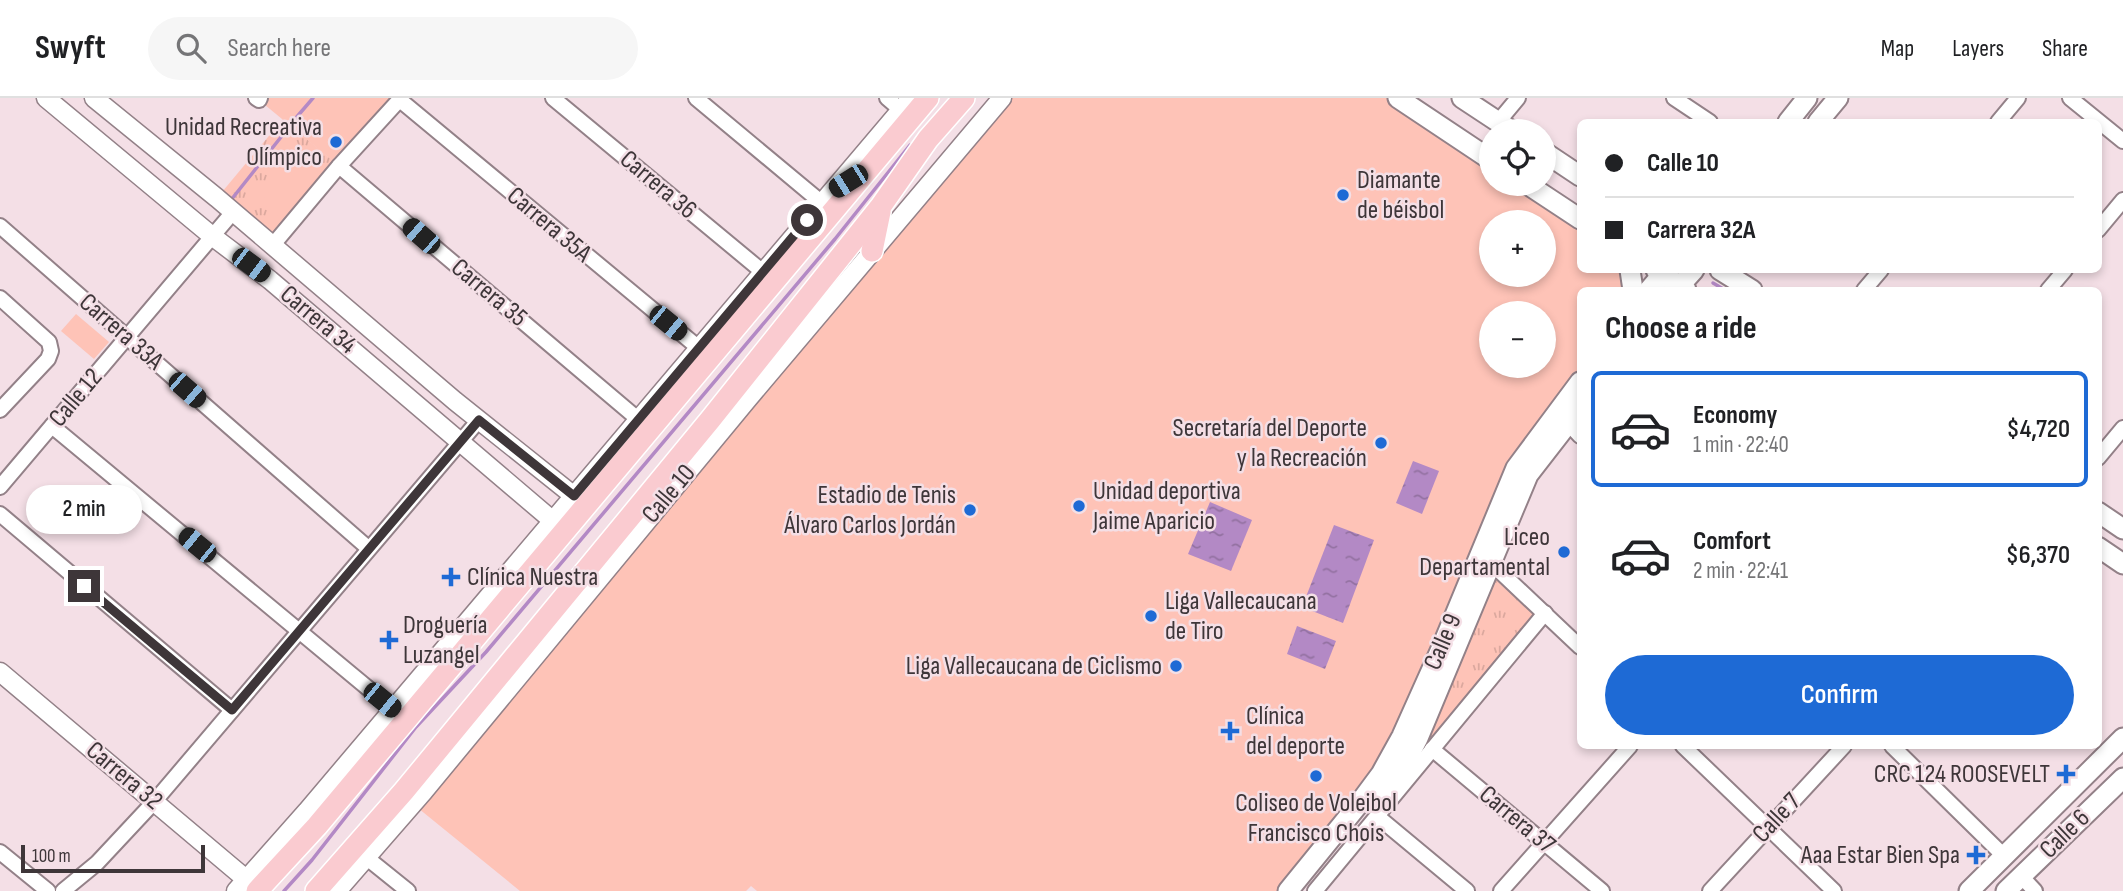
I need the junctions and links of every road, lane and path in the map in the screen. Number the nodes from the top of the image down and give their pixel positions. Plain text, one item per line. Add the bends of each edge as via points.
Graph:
1 (46, 98) edge
2 (94, 98) edge
3 (553, 98) edge
4 (696, 98) edge
5 (928, 98) edge
6 (964, 98) edge
7 (1002, 98) edge
8 (1398, 98) edge
9 (1462, 98) edge
10 (1518, 98) edge
11 (1674, 98) edge
12 (1807, 98) edge
13 (1838, 98) edge
14 (2018, 98) edge
15 (2070, 98) edge
16 (400, 99) edge
17 (899, 110) edge
18 (1493, 119) edge
19 (1509, 119) edge
20 (1706, 119) edge
21 (1790, 119) edge
22 (1820, 119) edge
23 (2000, 119) edge
24 (2096, 119) edge
25 (2102, 124) edge
26 (141, 137) junction
27 (2123, 141) edge
28 (1479, 152) edge
29 (121, 160) junction
30 (1556, 160) edge
31 (872, 163) junction
32 (339, 166) junction
33 (1577, 174) edge
34 (1545, 196) edge
35 (827, 197) junction
36 (2123, 201) edge
37 (881, 206) junction
38 (233, 212) junction
39 (1577, 217) edge
40 (2102, 225) edge
41 (0, 226) edge
42 (212, 236) junction
43 (272, 246) junction
44 (872, 251) junction
45 (763, 272) junction
46 (1664, 273) edge
47 (1725, 273) edge
48 (1878, 273) edge
49 (2062, 273) edge
50 (1679, 287) edge
51 (1747, 287) edge
52 (1867, 287) edge
53 (2051, 287) edge
54 (0, 299) edge
55 (127, 337) junction
56 (700, 349) junction
57 (1577, 386) edge
58 (747, 400) junction
59 (0, 410) edge
60 (639, 419) junction
61 (479, 420) junction
62 (710, 420) junction
63 (1576, 422) edge
64 (52, 426) junction
65 (2123, 428) edge
66 (461, 443) junction
67 (2102, 453) edge
68 (0, 487) edge
69 (574, 496) junction
70 (0, 514) edge
71 (2102, 516) edge
72 (553, 521) junction
73 (2123, 529) edge
74 (368, 548) junction
75 (2102, 550) edge
76 (1491, 563) junction
77 (2123, 564) edge
78 (1545, 613) junction
79 (300, 631) junction
80 (1577, 644) edge
81 (0, 672) edge
82 (1435, 680) junction
83 (393, 709) junction
84 (232, 710) junction
85 (2123, 738) edge
86 (2103, 748) edge
87 (1432, 749) junction
88 (1626, 749) edge
89 (1686, 749) edge
90 (1841, 749) edge
91 (1895, 749) edge
92 (2123, 778) edge
93 (419, 784) junction
94 (154, 802) junction
95 (1378, 817) junction
96 (312, 818) junction
97 (2076, 824) junction
98 (1768, 828) junction
99 (2030, 831) junction
100 (1544, 842) junction
101 (0, 852) edge
102 (361, 853) junction
103 (2004, 856) junction
104 (2021, 876) junction
105 (247, 887) edge
106 (48, 891) edge
107 (63, 891) edge
108 (316, 891) edge
109 (337, 891) edge
110 (408, 891) edge
111 (1287, 891) edge
112 (1301, 891) edge
113 (1315, 891) edge
114 (1468, 891) edge
115 (1501, 891) edge
116 (1602, 891) edge
117 (1710, 891) edge
118 (1834, 891) edge
119 (1969, 891) edge
120 (2006, 891) edge
121 (2035, 891) edge

1 - 29 street, Carrera 34
2 - 26 street, Carrera 34
3 - 45 street, Carrera 36
4 - 35 street
5 - 17 main road
6 - 37 main road, Calle 10 via 928,139
7 - 44 street, Calle 10
8 - 28 main road
9 - 18 main road
10 - 19 street
11 - 20 street
12 - 21 main road
13 - 22 main road
14 - 23 street
15 - 24 street
16 - 32 street
16 - 56 street, Carrera 35A
17 - 31 main road
17 - 35 street
25 - 27 street
26 - 29 street
26 - 38 street, Carrera 34
29 - 42 street, Carrera 34
30 - 33 main road
31 - 35 main road
31 - 96 main road
32 - 43 street
32 - 60 street, Carrera 35
34 - 39 main road
35 - 45 street
36 - 40 street
37 - 44 main road
37 - 62 main road, Calle 10
38 - 42 street, Calle 12
38 - 43 street, Carrera 34
41 - 55 street, Carrera 33A
42 - 55 street, Calle 12
42 - 66 street, Carrera 34 via 270,279
43 - 61 street, Carrera 34
44 - 58 street, Calle 10
45 - 56 street
46 - 50 main road
47 - 51 main road
48 - 52 street
49 - 53 street
54 - 59 street via 49,342 51,351
55 - 64 street, Calle 12
55 - 74 street, Carrera 33A
56 - 60 street
57 - 82 main road, Calle 9 via 1516,468
58 - 62 main road
58 - 93 street, Calle 10
60 - 69 street
61 - 66 street
61 - 69 street, Carrera 34
62 - 93 main road, Calle 10
63 - 76 main road, Calle 9 via 1528,475
64 - 68 street, Calle 12
64 - 79 street
65 - 67 street
66 - 72 street, Carrera 34
66 - 74 street
69 - 72 street
70 - 84 street
71 - 73 main road
72 - 83 street
74 - 79 street
75 - 77 main road
76 - 78 street
76 - 82 main road, Calle 9
78 - 80 street
78 - 87 street, Calle 9
79 - 83 street
79 - 84 street
81 - 94 street, Carrera 32
82 - 111 main road, Calle 9 via 1381,774
82 - 112 main road, Calle 9 via 1418,738 1406,761
83 - 96 street
84 - 94 street
85 - 86 main road, Calle 6
86 - 99 main road, Calle 6
87 - 95 street, Calle 9
87 - 100 street, Carrera 37
88 - 100 street
89 - 98 street
90 - 98 street, Calle 7
91 - 103 street
92 - 97 main road, Calle 6
93 - 102 main road, Calle 10
94 - 105 street, Carrera 32
94 - 107 street via 97,863
95 - 113 street, Calle 9
95 - 114 street
96 - 105 main road
97 - 99 main road
97 - 104 main road, Calle 6
98 - 117 street, Calle 7
98 - 118 street
99 - 103 main road, Calle 6
100 - 115 street
100 - 116 street, Carrera 37
101 - 106 street
102 - 108 main road
102 - 109 street, Calle 10
102 - 110 street
103 - 119 main road, Calle 6
104 - 120 main road, Calle 6
104 - 121 street

